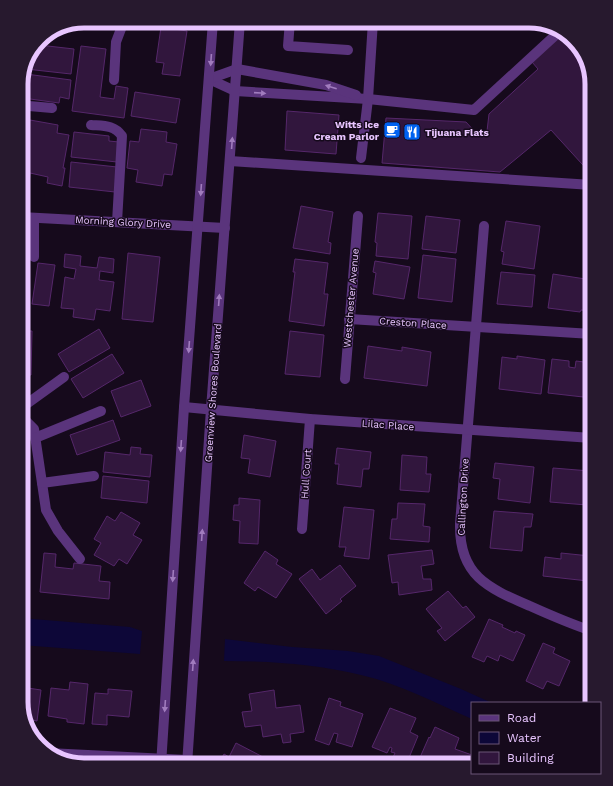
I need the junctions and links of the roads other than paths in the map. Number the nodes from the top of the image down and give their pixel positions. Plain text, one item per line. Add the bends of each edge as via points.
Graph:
1 (122, 28) edge
2 (213, 28) edge
3 (240, 28) edge
4 (289, 28) edge
5 (373, 28) edge
6 (556, 35) edge
7 (348, 50) dead end
8 (237, 69) junction
9 (209, 79) junction
10 (114, 80) dead end
11 (235, 91) junction
12 (368, 100) junction
13 (28, 105) edge
14 (52, 108) dead end
15 (91, 125) dead end
16 (361, 158) dead end
17 (230, 161) junction
18 (585, 185) edge
19 (358, 216) dead end
20 (28, 218) edge
21 (34, 218) junction
22 (117, 222) junction
23 (198, 226) junction
24 (484, 226) dead end
25 (225, 228) junction
26 (34, 257) dead end
27 (349, 319) junction
28 (476, 327) junction
29 (585, 334) edge
30 (64, 378) dead end
31 (344, 379) dead end
32 (28, 403) edge
33 (184, 408) junction
34 (211, 409) junction
35 (101, 411) dead end
36 (310, 419) junction
37 (28, 422) edge
38 (467, 430) junction
39 (35, 438) junction
40 (585, 438) edge
41 (94, 476) dead end
42 (43, 485) junction
43 (302, 528) dead end
44 (80, 559) dead end
45 (585, 628) edge
46 (71, 757) edge
47 (94, 758) edge
48 (161, 758) edge
49 (187, 758) edge

1 - 10 street via 116,42
2 -> 9 street
3 - 8 street, Greenview Shores Boulevard
4 - 7 street via 288,46
5 - 12 street
6 - 12 street via 474,110
8 - 9 street
8 - 11 street, Greenview Shores Boulevard
12 -> 8 street via 326,85
9 - 11 street
9 -> 23 street
11 -> 12 street
17 -> 11 street, Greenview Shores Boulevard
12 - 16 street
13 - 14 street
15 - 22 street via 112,127 122,136
17 - 18 street
17 - 25 street, Greenview Shores Boulevard
19 - 27 street, Westchester Avenue
20 - 21 street, Morning Glory Drive
21 - 22 street, Morning Glory Drive
21 - 26 street
22 - 23 street, Morning Glory Drive
23 - 25 street, Morning Glory Drive
23 -> 33 street
24 - 28 street
34 -> 25 street, Greenview Shores Boulevard
27 - 28 street, Creston Place
27 - 31 street, Westchester Avenue
28 - 29 street, Creston Place
28 - 38 street
30 - 32 street
33 - 34 street, Lilac Place
33 -> 48 street
34 - 36 street, Lilac Place
49 -> 34 street, Greenview Shores Boulevard
35 - 39 street
36 - 38 street, Lilac Place
36 - 43 street, Hull Court
37 - 39 street via 34,428
38 - 40 street, Lilac Place
38 - 45 street, Callington Drive via 460,533 463,551 470,567 496,591
39 - 42 street
41 - 42 street
42 - 44 street via 46,510 58,531
46 - 47 street

